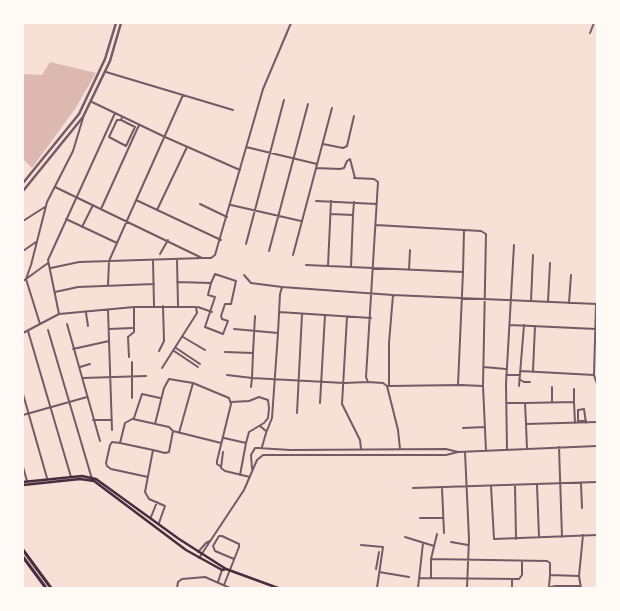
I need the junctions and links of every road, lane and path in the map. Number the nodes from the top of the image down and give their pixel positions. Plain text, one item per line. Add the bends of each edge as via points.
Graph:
1 (116, 23) edge
2 (121, 23) edge
3 (291, 23) edge
4 (594, 23) edge
5 (590, 33) dead end
6 (106, 72) junction
7 (183, 95) junction
8 (284, 100) dead end
9 (92, 102) junction
10 (308, 104) dead end
11 (332, 108) dead end
12 (233, 110) dead end
13 (115, 113) junction
14 (79, 114) junction
15 (354, 116) dead end
16 (83, 117) junction
17 (122, 117) junction
18 (121, 120) junction
19 (132, 121) junction
20 (131, 125) junction
21 (139, 125) junction
22 (165, 137) junction
23 (322, 144) junction
24 (187, 147) junction
25 (246, 147) junction
26 (270, 153) junction
27 (293, 158) junction
28 (317, 164) junction
29 (316, 168) junction
30 (240, 170) junction
31 (23, 183) edge
32 (55, 187) junction
33 (23, 191) edge
34 (77, 197) junction
35 (136, 200) junction
36 (316, 201) dead end
37 (331, 201) junction
38 (354, 202) junction
39 (200, 204) dead end
40 (231, 204) junction
41 (376, 204) junction
42 (93, 205) junction
43 (46, 206) junction
44 (101, 209) junction
45 (157, 210) junction
46 (255, 210) junction
47 (331, 214) junction
48 (353, 215) junction
49 (278, 216) junction
50 (227, 217) junction
51 (66, 220) junction
52 (23, 221) edge
53 (127, 221) junction
54 (302, 222) junction
55 (376, 225) junction
56 (82, 227) junction
57 (464, 230) junction
58 (168, 240) junction
59 (221, 240) junction
60 (37, 242) junction
61 (117, 243) junction
62 (246, 244) dead end
63 (514, 245) dead end
64 (410, 250) dead end
65 (23, 251) edge
66 (269, 251) dead end
67 (160, 254) dead end
68 (293, 255) dead end
69 (533, 255) dead end
70 (203, 258) junction
71 (177, 259) junction
72 (153, 260) junction
73 (109, 261) junction
74 (48, 263) junction
75 (550, 263) dead end
76 (306, 265) dead end
77 (328, 266) junction
78 (351, 267) junction
79 (50, 268) junction
80 (374, 269) junction
81 (409, 271) junction
82 (463, 272) junction
83 (244, 275) dead end
84 (570, 275) dead end
85 (24, 280) edge
86 (177, 282) junction
87 (211, 283) junction
88 (154, 284) junction
89 (108, 286) junction
90 (282, 287) junction
91 (55, 292) junction
92 (372, 293) junction
93 (393, 295) junction
94 (462, 297) junction
95 (485, 298) junction
96 (510, 300) junction
97 (531, 301) junction
98 (548, 302) junction
99 (569, 303) junction
100 (596, 304) edge
101 (154, 306) junction
102 (163, 306) junction
103 (178, 306) junction
104 (134, 307) junction
105 (198, 309) junction
106 (108, 310) junction
107 (86, 312) junction
108 (211, 312) junction
109 (279, 312) junction
110 (59, 314) junction
111 (302, 314) junction
112 (325, 315) junction
113 (255, 316) dead end
114 (347, 317) junction
115 (371, 318) junction
116 (40, 324) junction
117 (67, 324) dead end
118 (510, 325) junction
119 (524, 325) junction
120 (88, 326) dead end
121 (536, 326) junction
122 (132, 328) dead end
123 (109, 329) junction
124 (234, 329) dead end
125 (596, 329) edge
126 (48, 330) dead end
127 (28, 331) junction
128 (255, 332) junction
129 (23, 333) edge
130 (278, 333) junction
131 (183, 337) junction
132 (109, 341) junction
133 (176, 348) junction
134 (74, 349) junction
135 (159, 350) dead end
136 (204, 350) dead end
137 (174, 351) junction
138 (225, 352) dead end
139 (253, 353) junction
140 (129, 357) dead end
141 (132, 362) dead end
142 (90, 364) dead end
143 (200, 364) dead end
144 (80, 367) junction
145 (198, 367) dead end
146 (484, 367) junction
147 (162, 368) dead end
148 (507, 369) junction
149 (520, 371) junction
150 (533, 371) junction
151 (506, 375) junction
152 (520, 375) junction
153 (594, 375) junction
154 (132, 376) junction
155 (146, 376) dead end
156 (226, 376) dead end
157 (111, 377) junction
158 (83, 378) junction
159 (252, 378) junction
160 (276, 379) junction
161 (298, 379) junction
162 (519, 379) junction
163 (322, 381) junction
164 (368, 382) junction
165 (530, 382) dead end
166 (193, 383) junction
167 (344, 383) junction
168 (597, 384) edge
169 (458, 385) junction
170 (388, 386) junction
171 (483, 386) junction
172 (519, 386) dead end
173 (251, 387) dead end
174 (552, 387) dead end
175 (574, 389) dead end
176 (23, 394) edge
177 (88, 397) junction
178 (132, 398) dead end
179 (160, 398) junction
180 (69, 401) junction
181 (231, 402) junction
182 (552, 402) junction
183 (574, 402) junction
184 (320, 403) dead end
185 (506, 403) junction
186 (525, 403) junction
187 (51, 407) junction
188 (297, 413) dead end
189 (29, 414) junction
190 (23, 415) edge
191 (133, 419) junction
192 (93, 420) junction
193 (112, 420) junction
194 (265, 422) junction
195 (578, 422) junction
196 (586, 422) junction
197 (597, 422) edge
198 (575, 423) junction
199 (154, 424) junction
200 (526, 424) junction
201 (260, 426) junction
202 (269, 426) junction
203 (485, 427) junction
204 (463, 428) dead end
205 (112, 430) dead end
206 (173, 431) junction
207 (266, 431) junction
208 (179, 433) junction
209 (223, 438) junction
210 (100, 441) dead end
211 (246, 442) junction
212 (120, 443) junction
213 (221, 443) junction
214 (597, 446) edge
215 (559, 447) junction
216 (262, 448) junction
217 (361, 449) junction
218 (400, 449) junction
219 (527, 449) junction
220 (154, 450) junction
221 (507, 450) junction
222 (486, 451) junction
223 (223, 452) dead end
224 (458, 452) junction
225 (465, 452) junction
226 (220, 466) junction
227 (23, 467) edge
228 (253, 470) junction
229 (240, 475) junction
230 (71, 477) junction
231 (92, 477) junction
232 (148, 477) junction
233 (250, 477) junction
234 (47, 478) junction
235 (27, 481) junction
236 (93, 481) junction
237 (23, 482) edge
238 (597, 482) edge
239 (581, 483) junction
240 (561, 484) junction
241 (23, 485) edge
242 (537, 485) junction
243 (467, 486) junction
244 (491, 486) junction
245 (515, 486) junction
246 (110, 488) junction
247 (412, 488) dead end
248 (442, 488) junction
249 (108, 491) junction
250 (157, 502) junction
251 (582, 508) dead end
252 (151, 517) junction
253 (420, 518) dead end
254 (443, 518) junction
255 (159, 523) junction
256 (444, 533) dead end
257 (437, 534) dead end
258 (583, 535) junction
259 (597, 535) edge
260 (405, 537) dead end
261 (562, 537) junction
262 (539, 538) junction
263 (516, 539) junction
264 (451, 542) dead end
265 (423, 543) junction
266 (361, 545) dead end
267 (468, 545) junction
268 (434, 546) junction
269 (23, 550) edge
270 (380, 552) junction
271 (200, 553) junction
272 (23, 557) edge
273 (198, 558) junction
274 (234, 559) junction
275 (431, 559) junction
276 (468, 561) junction
277 (522, 561) junction
278 (376, 569) dead end
279 (224, 570) junction
280 (230, 571) junction
281 (379, 572) junction
282 (550, 575) junction
283 (579, 576) junction
284 (409, 577) dead end
285 (419, 578) junction
286 (431, 578) junction
287 (467, 578) junction
288 (512, 579) junction
289 (218, 582) junction
290 (224, 585) junction
291 (548, 587) edge
292 (581, 587) edge
293 (46, 588) edge
294 (51, 588) edge
295 (178, 588) edge
296 (230, 588) edge
297 (278, 588) edge
298 (377, 588) edge
299 (418, 588) edge
300 (467, 588) edge
301 (512, 588) edge

1 - 14 street via 105,59
2 - 6 street
3 - 25 street via 263,89
4 - 5 street
6 - 7 street
6 - 9 street
7 - 12 street
7 - 22 street
8 - 26 street
9 - 13 street
9 - 16 street
10 - 27 street
11 - 23 street
13 - 17 street
13 - 34 street
14 - 16 street
14 - 31 street
15 - 23 street via 347,146 344,148
16 - 32 street via 83,124
16 - 33 street
17 - 18 street
17 - 19 street
18 - 20 street
18 - 20 street via 117,120 110,137 126,146 135,128
19 - 20 street
19 - 21 street
21 - 22 street
21 - 44 street
22 - 24 street
22 - 35 street
23 - 28 street
24 - 30 street
24 - 45 street
25 - 26 street
25 - 30 street
26 - 27 street
26 - 46 street
27 - 28 street
27 - 49 street
28 - 29 street
29 - 41 street via 344,168 350,158 355,178 374,179 378,182
29 - 54 street
30 - 40 street
32 - 34 street
32 - 43 street
34 - 42 street
34 - 51 street
35 - 45 street
35 - 53 street
36 - 37 street
37 - 38 street
37 - 47 street
38 - 41 street
38 - 48 street
39 - 50 street
40 - 46 street
40 - 50 street
41 - 55 street
42 - 44 street
42 - 56 street
43 - 52 street
43 - 60 street
44 - 53 street
45 - 59 street
46 - 49 street
46 - 62 street
47 - 48 street
47 - 77 street
48 - 78 street
49 - 54 street
49 - 66 street
50 - 59 street
51 - 56 street
51 - 74 street
53 - 58 street
53 - 61 street
54 - 68 street
55 - 57 street
55 - 80 street
56 - 61 street
57 - 82 street
57 - 95 street via 481,231 486,234
58 - 67 street
58 - 70 street
59 - 70 street via 215,255
60 - 65 street
60 - 85 street
61 - 73 street
63 - 96 street
64 - 81 street
69 - 97 street
70 - 71 street
71 - 72 street
71 - 86 street
72 - 73 street
72 - 88 street
73 - 79 street via 79,262
73 - 89 street
74 - 79 street
74 - 85 street
75 - 98 street
76 - 77 street
77 - 78 street
78 - 80 street
79 - 91 street
80 - 81 street
80 - 92 street
81 - 82 street
82 - 94 street
83 - 90 street via 251,283
84 - 99 street
85 - 116 street
86 - 87 street
86 - 103 street
87 - 108 street via 208,295 215,297
87 - 108 street via 215,274 237,282 231,304 224,304 221,316 228,322 225,333 205,328
88 - 89 street
88 - 101 street
89 - 91 street via 78,287
90 - 92 street
90 - 109 street
91 - 110 street
92 - 93 street
92 - 115 street
93 - 94 street
93 - 170 street
94 - 95 street
94 - 169 street
95 - 96 street
95 - 146 street
96 - 97 street
96 - 118 street
97 - 98 street
98 - 99 street
99 - 100 street
100 - 125 street
101 - 102 street
101 - 104 street
102 - 103 street
102 - 135 street via 164,341
103 - 105 street
104 - 106 street
104 - 140 street via 134,334 128,337
105 - 108 street
105 - 131 street
106 - 107 street
106 - 123 street
107 - 110 street
107 - 120 street
109 - 111 street
109 - 130 street
110 - 116 street
111 - 112 street
111 - 161 street
112 - 114 street
112 - 163 street
113 - 128 street
114 - 115 street
114 - 167 street
115 - 164 street via 366,377
116 - 127 street
117 - 134 street
118 - 119 street
118 - 148 street
119 - 121 street
119 - 149 street
121 - 125 street
121 - 150 street
122 - 123 street
123 - 132 street
124 - 128 street
125 - 153 street
126 - 180 street
127 - 129 street
127 - 187 street
128 - 130 street
128 - 139 street
130 - 160 street
131 - 133 street
131 - 136 street
132 - 134 street
132 - 157 street
133 - 137 street
133 - 143 street
134 - 144 street
137 - 145 street
137 - 147 street
138 - 139 street
139 - 159 street
141 - 154 street
142 - 144 street
144 - 158 street
146 - 148 street
146 - 171 street
148 - 151 street
149 - 150 street
149 - 152 street
150 - 153 street
151 - 152 street
151 - 185 street
152 - 162 street
153 - 168 street
154 - 155 street
154 - 157 street
154 - 178 street
156 - 159 street
157 - 158 street
157 - 193 street
158 - 177 street
159 - 160 street
159 - 173 street
160 - 161 street
160 - 202 street
161 - 163 street
161 - 188 street
162 - 165 street
162 - 172 street
163 - 167 street
163 - 184 street
164 - 167 street
164 - 170 street
166 - 179 street via 169,379
166 - 181 street via 226,396
166 - 208 street
167 - 217 street via 342,404 360,440
169 - 170 street
169 - 171 street
170 - 218 street
171 - 203 street
174 - 182 street
175 - 183 street
176 - 189 street
177 - 180 street
177 - 192 street
179 - 191 street via 142,394
179 - 199 street
180 - 187 street
180 - 231 street
181 - 194 street via 266,398 269,408
181 - 209 street
182 - 183 street
182 - 186 street
183 - 198 street
185 - 186 street
185 - 221 street
186 - 200 street
187 - 189 street
187 - 230 street
189 - 190 street
189 - 234 street
191 - 199 street
191 - 212 street via 125,423
192 - 193 street
192 - 210 street
193 - 205 street
194 - 201 street
194 - 202 street
195 - 196 street
195 - 196 street via 578,410 584,409
195 - 198 street
196 - 197 street
198 - 200 street
199 - 206 street via 169,426
200 - 219 street
201 - 207 street
201 - 211 street via 249,432
202 - 207 street
203 - 204 street
203 - 222 street
206 - 208 street
206 - 220 street via 169,452
207 - 216 street
208 - 213 street
209 - 211 street
209 - 213 street
211 - 229 street
212 - 220 street
212 - 232 street via 110,445 107,466
213 - 226 street via 217,463
214 - 215 street
215 - 219 street
215 - 240 street
216 - 217 street
216 - 228 street via 255,448 252,451
217 - 218 street
218 - 224 street via 446,449
219 - 221 street
220 - 232 street
221 - 222 street
222 - 225 street
223 - 226 street
224 - 225 street
224 - 228 street via 446,455 263,456 259,458
225 - 243 street
226 - 229 street via 225,471
227 - 235 street
228 - 233 street
229 - 233 street
230 - 231 main road
230 - 234 main road
231 - 236 street
231 - 246 main road
232 - 250 street via 146,495 148,499
233 - 271 street via 244,490
234 - 235 main road
235 - 237 main road
236 - 241 main road via 80,479
236 - 249 main road
238 - 239 street
239 - 240 street
239 - 251 street
240 - 242 street
240 - 261 street
242 - 245 street
242 - 262 street
243 - 244 street
243 - 248 street
243 - 267 street
244 - 245 street
244 - 263 street via 494,540
245 - 263 street
246 - 249 main road
246 - 252 main road
247 - 248 street
248 - 254 street
249 - 273 main road
250 - 252 street
250 - 255 street via 165,506
252 - 255 main road
253 - 254 street
254 - 256 street
255 - 271 main road
257 - 268 street
258 - 259 street
258 - 261 street
258 - 283 street
260 - 265 street
261 - 262 street
262 - 263 street
264 - 267 street
265 - 268 street
265 - 285 street
266 - 270 street via 383,547
267 - 276 street
268 - 275 street
269 - 294 main road
270 - 278 street
270 - 281 street
271 - 273 street
271 - 279 main road
272 - 293 main road
273 - 279 main road
274 - 274 street via 239,544 219,536 213,546 215,551
274 - 280 street
275 - 276 street
275 - 286 street
276 - 277 street
276 - 287 street
277 - 282 street via 547,561 550,563
277 - 288 street via 521,578
279 - 280 main road
279 - 289 street
280 - 290 street
280 - 297 main road
281 - 284 street
281 - 298 street
282 - 283 street
282 - 291 street
283 - 292 street
285 - 286 street
285 - 299 street
286 - 287 street
287 - 288 street
287 - 300 street
288 - 301 street
289 - 290 street
289 - 295 street via 205,577 185,578 178,582
290 - 296 street
291 - 292 street

